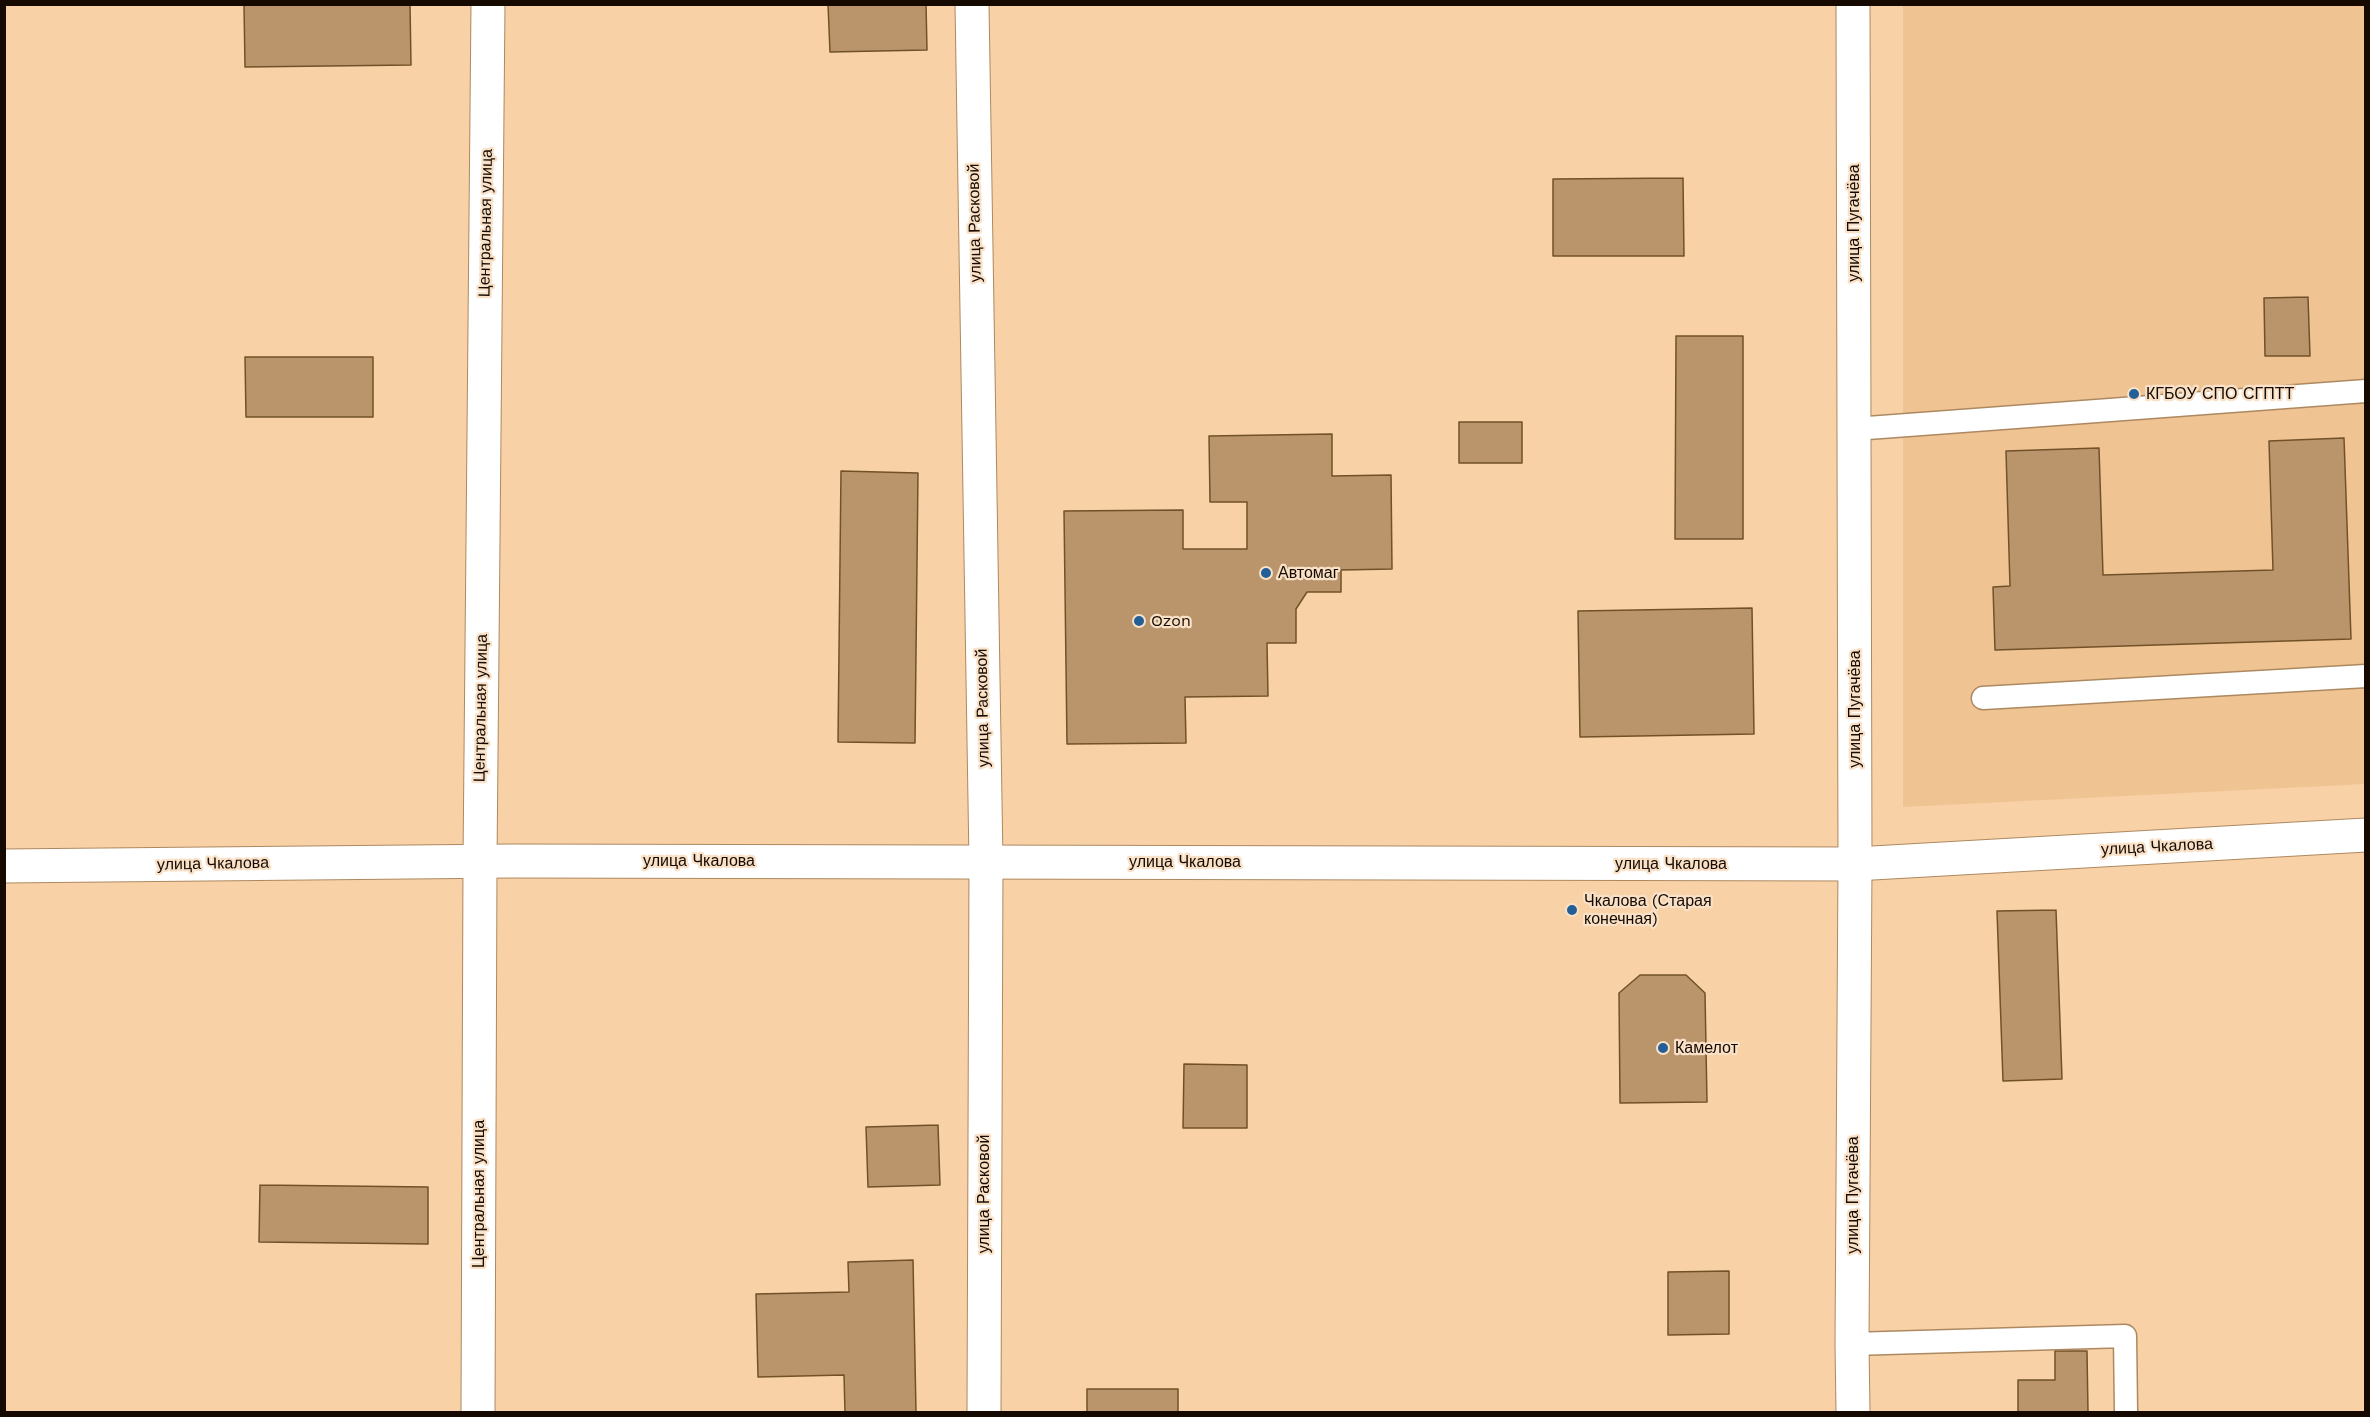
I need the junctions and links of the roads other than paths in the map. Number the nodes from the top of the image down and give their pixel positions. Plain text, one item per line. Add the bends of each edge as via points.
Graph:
1 (488, 4) edge
2 (972, 4) edge
3 (1853, 4) edge
4 (2366, 391) edge
5 (1854, 429) junction
6 (2366, 676) edge
7 (1983, 698) dead end
8 (2366, 835) edge
9 (480, 861) junction
10 (986, 862) junction
11 (1855, 864) junction
12 (4, 866) edge
13 (1852, 1344) junction
14 (478, 1413) edge
15 (984, 1413) edge
16 (1853, 1413) edge
17 (2126, 1413) edge

1 - 9 street, Центральная улица
2 - 10 street, улица Расковой
3 - 5 street, улица Пугачёва
4 - 5 lane
5 - 11 street, улица Пугачёва
6 - 7 lane
8 - 11 street, улица Чкалова
9 - 10 street, улица Чкалова
9 - 12 street, улица Чкалова
9 - 14 street, Центральная улица
10 - 11 street, улица Чкалова
10 - 15 street, улица Расковой
11 - 13 street, улица Пугачёва
13 - 16 street, улица Пугачёва
13 - 17 lane via 2125,1336

